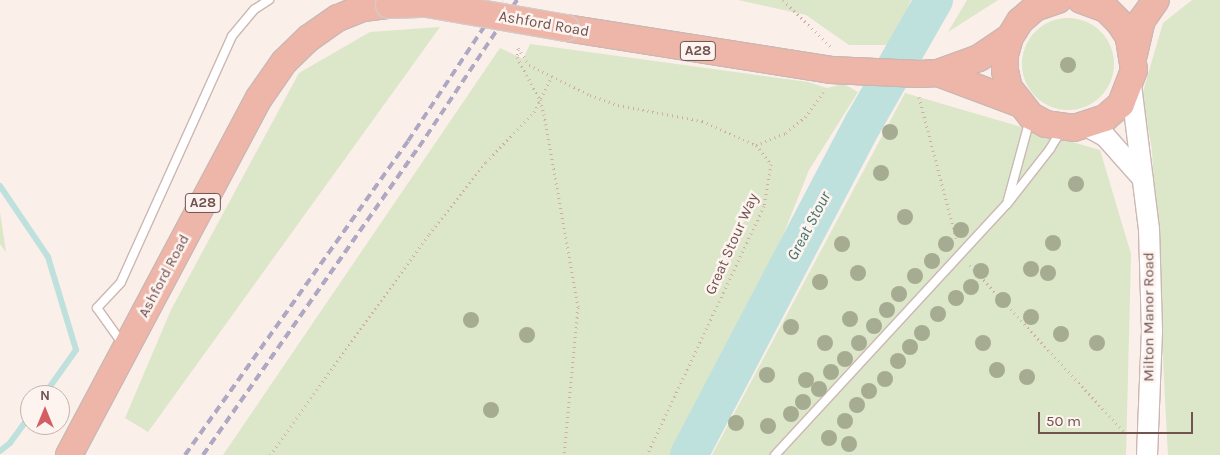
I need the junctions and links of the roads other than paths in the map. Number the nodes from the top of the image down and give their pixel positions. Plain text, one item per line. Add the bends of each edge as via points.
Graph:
1 (268, 0) edge
2 (1058, 0) edge
3 (1081, 0) edge
4 (1156, 0) edge
5 (1010, 37) junction
6 (1134, 54) junction
7 (927, 74) junction
8 (1131, 85) junction
9 (1024, 109) junction
10 (1074, 127) junction
11 (1144, 179) junction
12 (1007, 204) junction
13 (126, 348) junction
14 (69, 455) edge
15 (775, 455) edge
16 (1147, 455) edge

1 - 13 lane via 255,9 232,36 121,282 97,308
2 - 5 highway via 1035,8 1020,20
3 - 6 highway via 1106,10 1120,22
4 - 6 highway via 1142,20
5 - 7 highway, Ashford Road / A28 via 979,58
5 - 9 highway via 1005,71
6 - 8 highway
7 - 9 highway, Ashford Road / A28
7 - 13 highway, Ashford Road / A28, bridge via 849,70 426,4 363,8 338,18 309,38 284,62 260,98
8 - 10 highway via 1110,113
8 - 11 street, Milton Manor Road
9 - 10 highway, Ashford Road
9 - 12 lane
10 - 11 street via 1105,136
10 - 12 lane via 1050,149
11 - 16 street, Milton Manor Road via 1152,331
12 - 15 lane
13 - 14 highway, Ashford Road / A28

